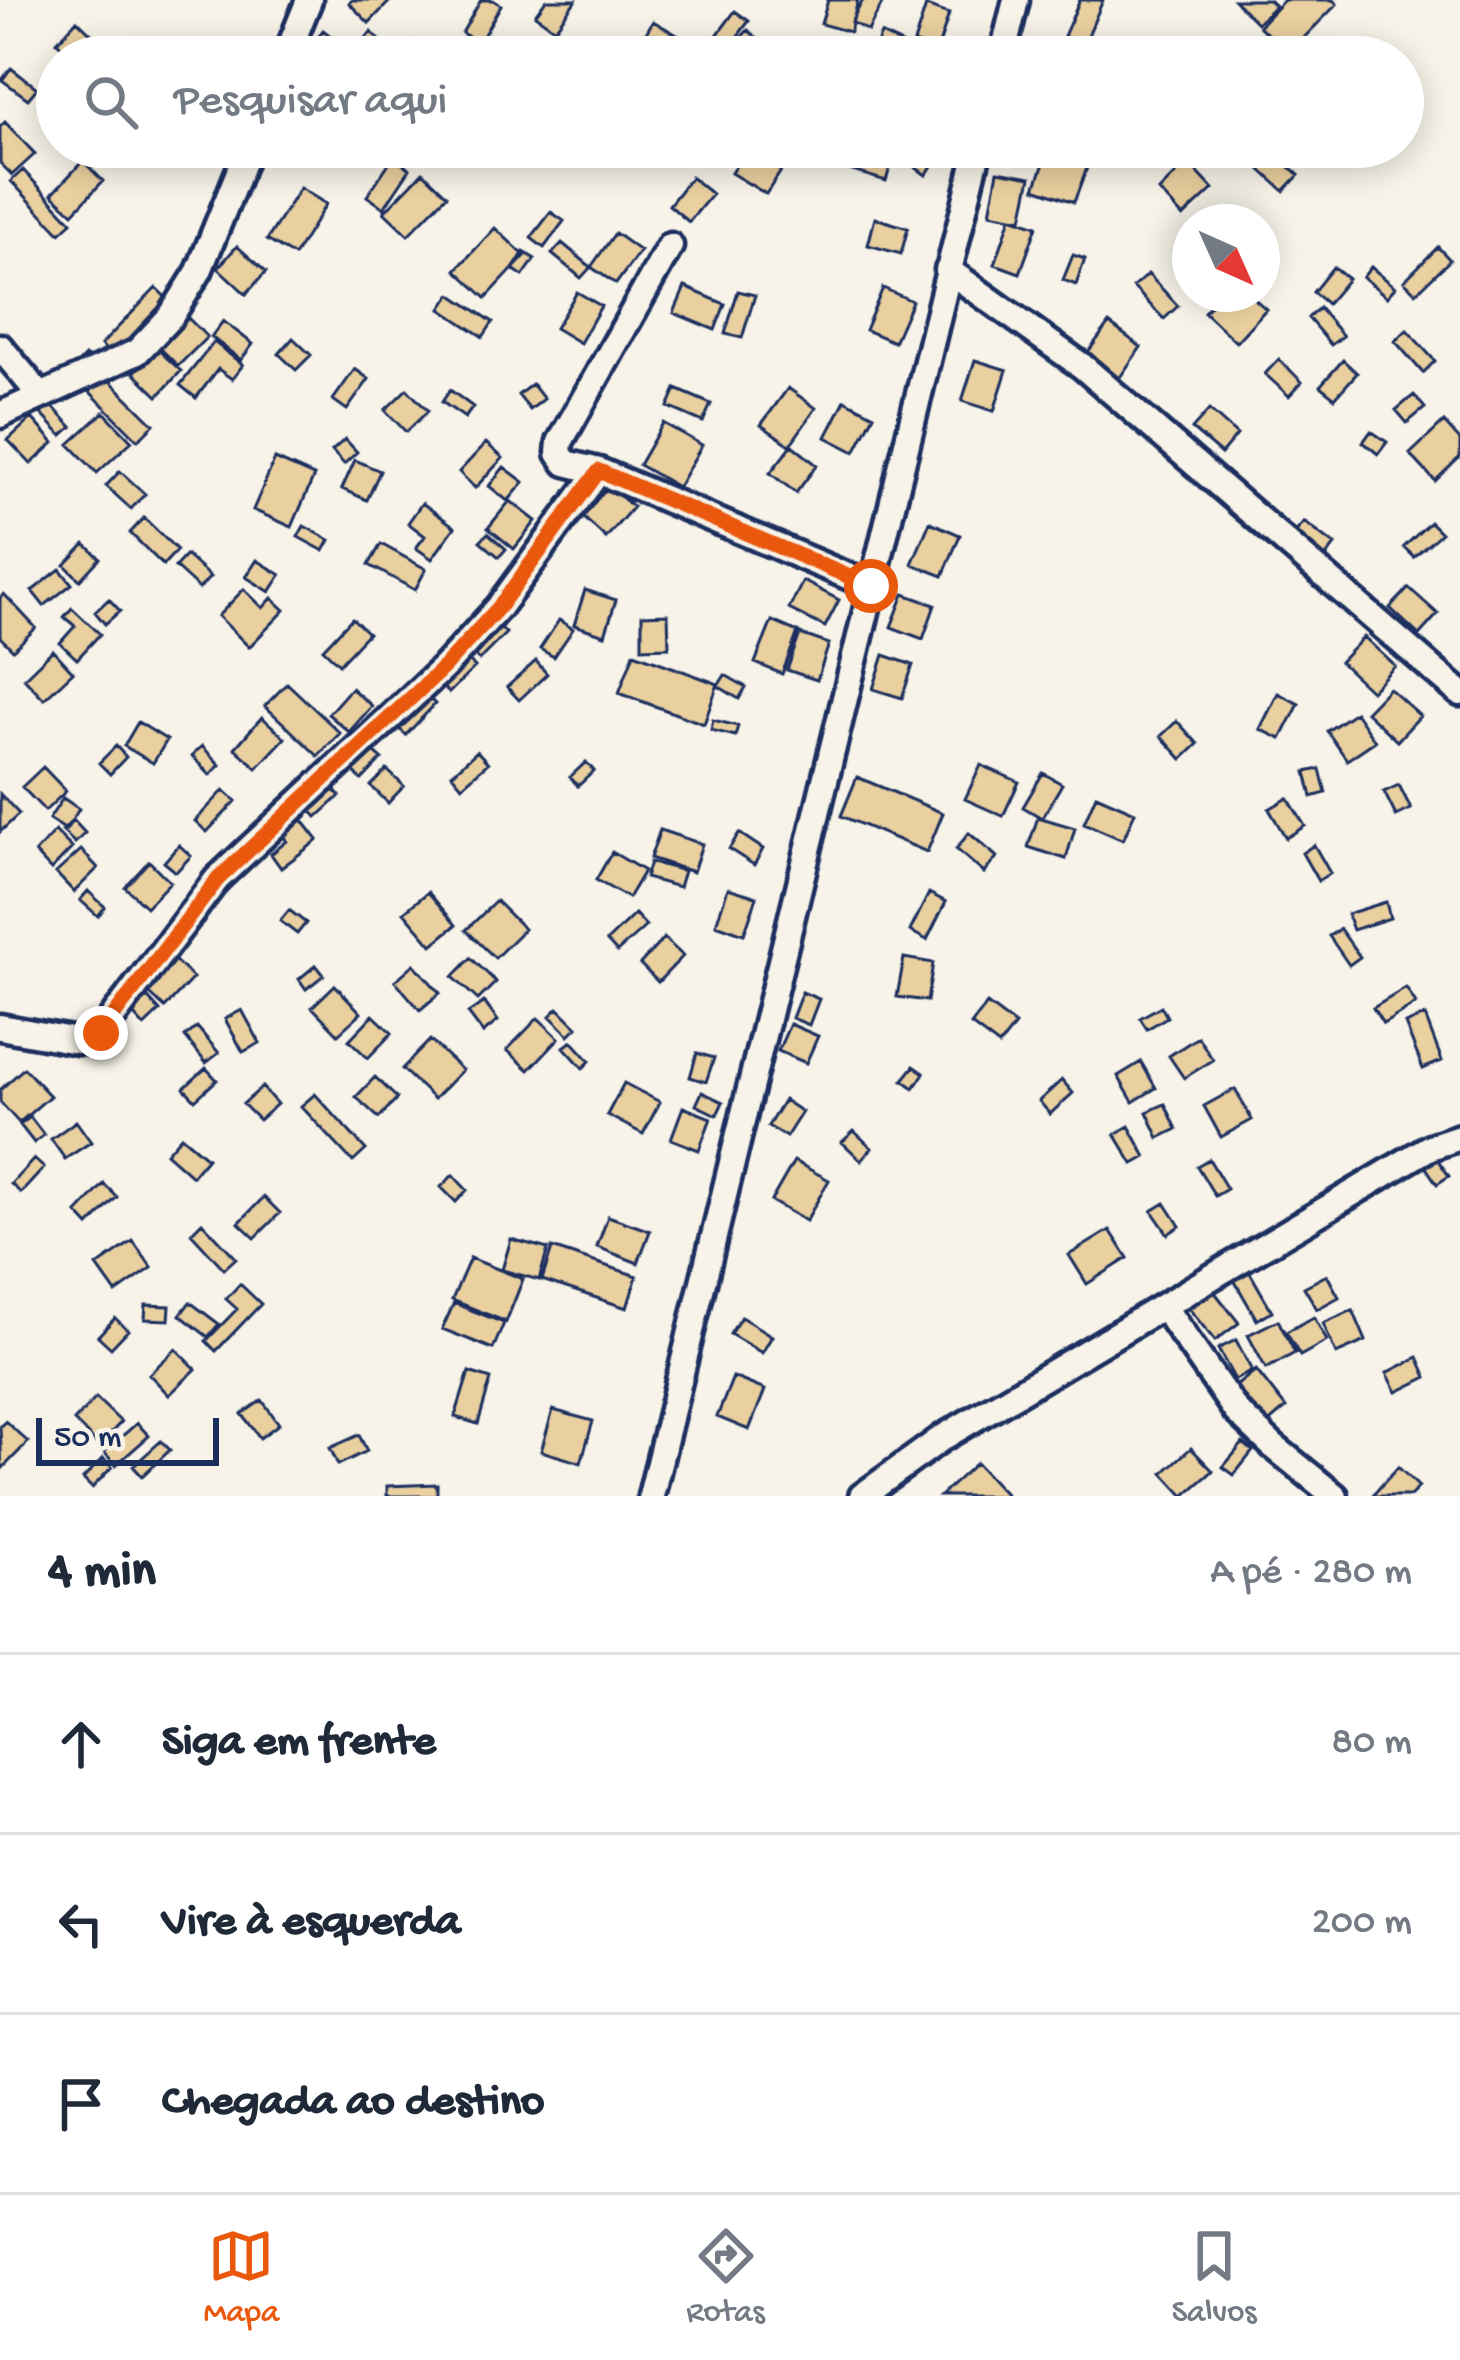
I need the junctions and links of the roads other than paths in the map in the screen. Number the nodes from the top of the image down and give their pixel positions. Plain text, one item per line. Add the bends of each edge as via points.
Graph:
1 (309, 0) edge
2 (1016, 0) edge
3 (294, 36) edge
4 (1007, 36) edge
5 (241, 168) edge
6 (974, 168) edge
7 (670, 246) dead end
8 (948, 270) junction
9 (0, 347) edge
10 (41, 396) junction
11 (0, 415) edge
12 (599, 471) junction
13 (871, 586) junction
14 (1460, 693) edge
15 (0, 1028) edge
16 (1460, 1137) edge
17 (1163, 1306) junction
18 (651, 1496) edge
19 (862, 1496) edge
20 (1335, 1496) edge

1 - 3 street
2 - 4 street
5 - 10 street via 199,271 171,316 137,352
6 - 8 street
7 - 12 street via 560,442 566,463
8 - 13 street
8 - 14 street via 1082,366
9 - 10 street
10 - 11 street
12 - 13 street
12 - 15 street via 499,607 218,879 101,1033 77,1041
13 - 18 street
16 - 17 street
17 - 19 street via 941,1438
17 - 20 street via 1236,1412

